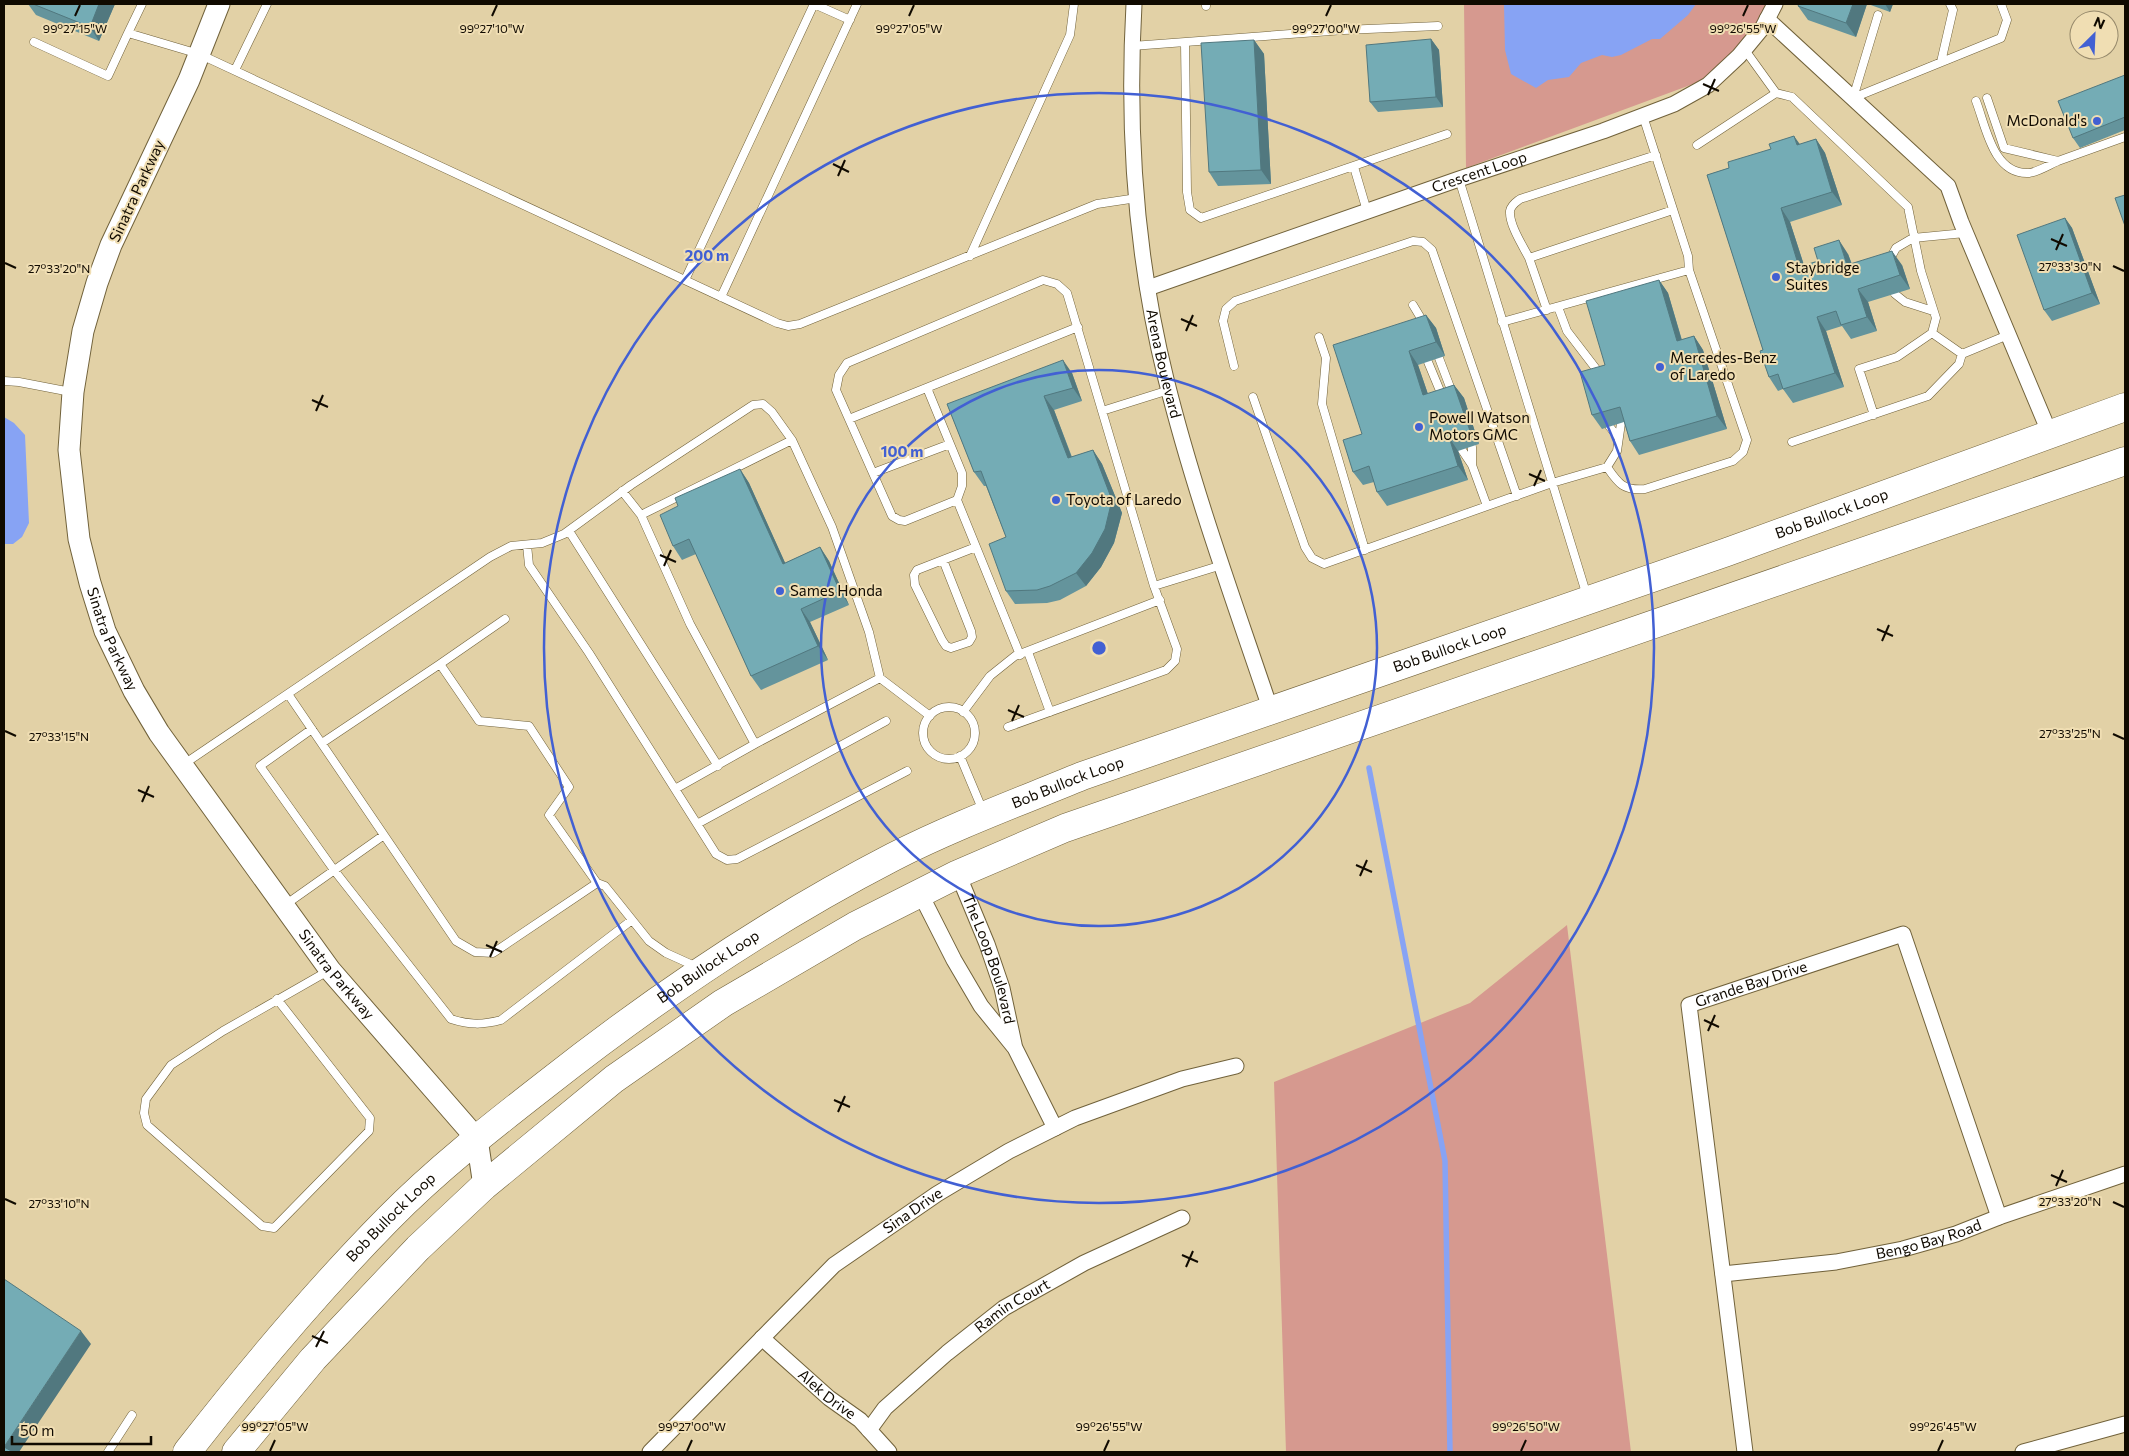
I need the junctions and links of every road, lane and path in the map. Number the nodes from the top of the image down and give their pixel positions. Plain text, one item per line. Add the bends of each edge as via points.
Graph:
1 (142, 4) edge
2 (219, 4) edge
3 (267, 4) edge
4 (814, 4) edge
5 (857, 4) edge
6 (1074, 4) edge
7 (1134, 4) edge
8 (1775, 4) edge
9 (1950, 4) edge
10 (2001, 4) edge
11 (1878, 15) dead end
12 (1767, 19) junction
13 (850, 20) junction
14 (1438, 26) dead end
15 (128, 33) junction
16 (34, 42) dead end
17 (1185, 43) junction
18 (1132, 46) junction
19 (1745, 50) junction
20 (199, 54) junction
21 (1941, 62) junction
22 (234, 70) junction
23 (1776, 93) junction
24 (1853, 98) junction
25 (1987, 98) dead end
26 (1976, 101) dead end
27 (1643, 116) junction
28 (1447, 134) dead end
29 (2125, 137) edge
30 (1697, 145) dead end
31 (1656, 155) junction
32 (2058, 161) junction
33 (1354, 167) junction
34 (1459, 178) junction
35 (1138, 198) junction
36 (1673, 210) junction
37 (1367, 211) junction
38 (1965, 233) junction
39 (1913, 238) junction
40 (970, 256) junction
41 (1529, 258) junction
42 (1689, 270) junction
43 (1885, 270) edge
44 (685, 280) junction
45 (1148, 288) junction
46 (1895, 294) edge
47 (721, 297) junction
48 (1413, 305) dead end
49 (1558, 307) junction
50 (1547, 310) junction
51 (1933, 311) junction
52 (1417, 314) junction
53 (1502, 322) junction
54 (1078, 327) junction
55 (1418, 328) edge
56 (1429, 331) edge
57 (1932, 333) junction
58 (2008, 334) junction
59 (1319, 337) dead end
60 (1962, 354) junction
61 (1439, 358) dead end
62 (1428, 362) edge
63 (1593, 365) junction
64 (1234, 366) dead end
65 (4, 381) edge
66 (1607, 381) edge
67 (1595, 384) edge
68 (927, 388) junction
69 (1169, 390) junction
70 (73, 392) junction
71 (1253, 397) dead end
72 (1456, 401) edge
73 (1445, 405) edge
74 (2125, 406) edge
75 (1102, 411) junction
76 (1874, 415) junction
77 (849, 419) junction
78 (1621, 423) edge
79 (1609, 426) edge
80 (2050, 434) junction
81 (1618, 437) junction
82 (792, 440) junction
83 (1792, 442) dead end
84 (950, 444) junction
85 (1472, 447) edge
86 (1462, 450) edge
87 (2125, 461) edge
88 (1472, 465) junction
89 (1607, 467) junction
90 (873, 473) junction
91 (1552, 483) junction
92 (622, 491) junction
93 (1517, 496) junction
94 (957, 500) junction
95 (1487, 506) junction
96 (642, 515) junction
97 (569, 531) junction
98 (527, 545) junction
99 (976, 547) junction
100 (1365, 550) junction
101 (943, 560) junction
102 (1222, 565) junction
103 (1154, 586) junction
104 (1160, 600) junction
105 (1589, 600) junction
106 (505, 619) dead end
107 (1028, 652) junction
108 (1020, 655) junction
109 (440, 664) junction
110 (880, 678) junction
111 (288, 694) junction
112 (1271, 711) junction
113 (963, 712) junction
114 (1050, 712) junction
115 (930, 716) junction
116 (886, 721) dead end
117 (1008, 727) dead end
118 (312, 728) junction
119 (322, 743) junction
120 (755, 744) junction
121 (960, 756) junction
122 (182, 765) junction
123 (718, 766) junction
124 (907, 771) dead end
125 (675, 790) junction
126 (985, 815) junction
127 (697, 824) junction
128 (384, 835) junction
129 (334, 870) junction
130 (958, 874) junction
131 (597, 882) junction
132 (920, 893) junction
133 (283, 906) junction
134 (632, 920) junction
135 (702, 969) junction
136 (330, 970) junction
137 (277, 999) junction
138 (1015, 1048) junction
139 (1236, 1066) dead end
140 (1055, 1128) junction
141 (477, 1139) junction
142 (2125, 1174) edge
143 (484, 1186) junction
144 (1999, 1217) junction
145 (1182, 1218) dead end
146 (1723, 1274) junction
147 (762, 1338) junction
148 (132, 1415) dead end
149 (2125, 1424) edge
150 (869, 1430) junction
151 (108, 1452) edge
152 (187, 1452) edge
153 (236, 1452) edge
154 (650, 1452) edge
155 (889, 1452) edge
156 (1745, 1452) edge
157 (2023, 1452) edge

1 - 15 lane
2 - 20 street, Sinatra Parkway
3 - 22 lane
4 - 13 lane
4 - 44 lane
5 - 13 lane
6 - 40 lane via 1070,35
7 - 18 street, Arena Boulevard
8 - 12 street, Crescent Loop
9 - 21 lane via 1953,10
10 - 21 lane via 2007,20 2001,38
11 - 24 lane
12 - 19 street, Crescent Loop
12 - 24 street
13 - 47 lane
14 - 17 lane
15 - 16 lane via 108,76
15 - 20 lane
17 - 18 lane
17 - 33 lane via 1190,210 1201,218
18 - 35 street, Arena Boulevard via 1133,146
19 - 23 lane
19 - 27 street, Crescent Loop via 1708,85 1674,104
20 - 22 lane
20 - 70 street, Sinatra Parkway via 100,276 83,331
21 - 24 lane
22 - 44 lane
23 - 30 lane
23 - 39 lane via 1792,97 1908,207
24 - 38 street via 1948,186
25 - 32 lane via 2004,148
26 - 32 lane via 1996,156 2005,167 2031,173
27 - 31 lane
27 - 34 street, Crescent Loop
28 - 33 lane
29 - 32 lane
31 - 36 lane
31 - 41 lane via 1520,199 1512,205 1510,212 1516,234
33 - 37 lane
34 - 37 street, Crescent Loop
34 - 53 lane
35 - 40 lane via 1097,204
35 - 45 street, Arena Boulevard
36 - 41 lane
36 - 42 lane via 1688,256
37 - 45 street, Crescent Loop
38 - 39 lane
38 - 58 street
39 - 43 lane via 1896,248
39 - 51 lane
40 - 47 lane via 788,326 777,324
41 - 50 lane
42 - 49 lane
42 - 89 lane via 1747,440 1743,452 1733,461 1644,489 1633,490 1618,484
44 - 47 lane
45 - 69 street, Arena Boulevard
46 - 51 lane via 1905,302
48 - 52 lane
49 - 50 lane
49 - 63 lane via 1567,331
50 - 53 lane
51 - 57 lane via 1936,318
52 - 55 lane
52 - 56 lane
53 - 91 lane
54 - 68 lane
54 - 75 lane
54 - 77 lane via 1068,293 1058,284 1043,280 847,363 839,375 836,390
57 - 60 lane
57 - 76 lane via 1898,357 1859,369
58 - 60 lane
58 - 80 street
59 - 100 lane via 1326,358 1322,404
60 - 76 lane via 1959,364 1928,396
61 - 72 lane
62 - 73 lane
63 - 66 lane
63 - 67 lane
64 - 93 lane via 1223,321 1226,308 1235,301 1413,241 1422,242 1432,250
65 - 70 lane
68 - 77 lane
68 - 84 lane
69 - 75 lane
69 - 102 street, Arena Boulevard
70 - 122 street, Sinatra Parkway via 72,490 90,584 105,631 134,691
71 - 100 lane via 1305,547 1312,558 1324,564
74 - 80 highway, Bob Bullock Loop
75 - 103 lane
76 - 83 lane
77 - 90 lane
78 - 81 lane
79 - 81 lane
80 - 105 highway, Bob Bullock Loop
81 - 89 lane via 1617,451
82 - 92 lane via 768,408 763,404 753,404
82 - 96 lane
82 - 110 lane via 832,527 869,632
84 - 90 lane
84 - 94 lane via 962,472
85 - 88 lane
86 - 88 lane
87 - 130 highway via 1065,828
88 - 95 lane
89 - 91 lane
90 - 94 lane via 892,516 899,520 905,521
91 - 93 lane
91 - 105 lane
92 - 96 lane
92 - 97 lane
93 - 95 lane
94 - 99 lane
95 - 100 lane
96 - 120 lane via 690,624
97 - 98 lane via 542,543
97 - 123 lane
98 - 111 lane via 511,546 490,557
98 - 125 lane via 529,565
99 - 101 lane
99 - 108 lane
101 - 101 lane via 917,570 914,575 915,585 942,640 951,648 969,642 972,637
102 - 103 lane
102 - 112 street, Arena Boulevard
103 - 104 lane
104 - 107 lane
104 - 114 lane via 1177,649 1175,661 1166,670
105 - 112 highway, Bob Bullock Loop
106 - 109 lane
107 - 108 lane
107 - 114 lane
108 - 113 lane via 990,676
109 - 119 lane
109 - 131 lane via 479,721 529,726 569,787 549,815
110 - 115 lane
110 - 120 lane
111 - 118 lane
111 - 122 lane
112 - 126 highway, Bob Bullock Loop via 1082,776
113 - 115 lane via 952,707 943,708
113 - 121 lane via 972,722 974,738
114 - 117 lane
115 - 121 lane via 923,734 930,750 944,758
116 - 127 lane
118 - 119 lane
118 - 129 lane via 260,766
119 - 128 lane
120 - 123 lane
121 - 126 lane
122 - 133 street, Sinatra Parkway
123 - 125 lane
124 - 127 lane via 737,859 727,860 716,854
125 - 127 lane
126 - 135 highway, Bob Bullock Loop via 894,857 792,913
128 - 129 lane
128 - 131 lane via 456,941 475,952 493,953
129 - 133 lane
129 - 134 lane via 451,1019 464,1024 484,1025 501,1020
130 - 132 highway
130 - 138 street, The Loop Boulevard via 1002,988
131 - 134 lane via 605,886
132 - 138 street, The Loop Boulevard via 981,1006
132 - 143 highway via 855,926 723,1003 614,1079
133 - 136 street, Sinatra Parkway
134 - 135 lane via 649,941 666,953
135 - 141 highway, Bob Bullock Loop via 600,1042
136 - 137 lane
136 - 141 street, Sinatra Parkway
137 - 137 lane via 171,1065 146,1098 144,1113 147,1125 226,1195 262,1226 274,1228 369,1131 370,1118
138 - 140 street, The Loop Boulevard
139 - 140 street, Sina Drive via 1182,1079
140 - 147 street, Sina Drive via 937,1194 834,1265
141 - 143 street
141 - 152 highway, Bob Bullock Loop via 390,1217 297,1317
142 - 144 street, Bengo Bay Road
143 - 153 highway via 418,1248 319,1352
144 - 146 street, Bengo Bay Road via 1956,1234 1903,1249 1836,1262
144 - 146 street, Grande Bay Drive via 1903,934 1689,1005
145 - 150 street, Ramin Court via 1084,1263 1004,1308 885,1408
146 - 156 street, Grande Bay Drive
147 - 150 street, Alek Drive
147 - 154 street, Sina Drive
148 - 151 lane
149 - 157 street
150 - 155 street, Alek Drive

